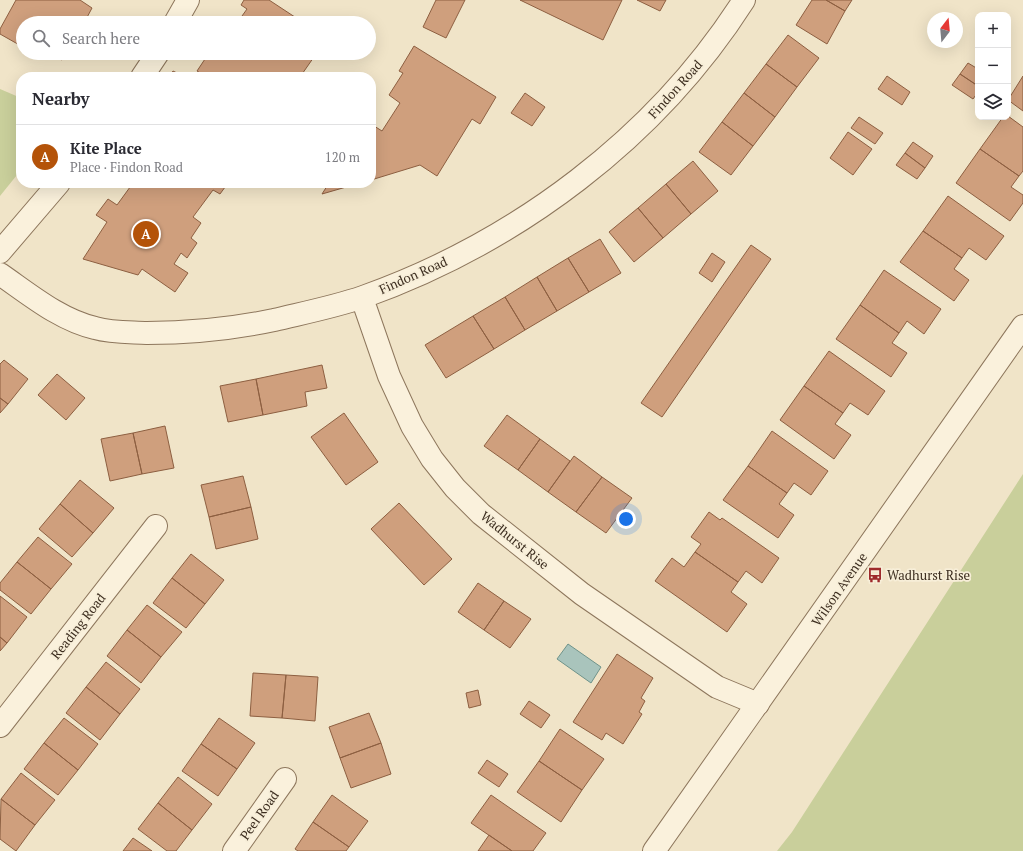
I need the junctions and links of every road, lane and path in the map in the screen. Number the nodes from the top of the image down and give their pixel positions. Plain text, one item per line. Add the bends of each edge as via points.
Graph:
1 (188, 0) edge
2 (744, 0) edge
3 (179, 16) edge
4 (153, 60) edge
5 (145, 72) edge
6 (55, 188) edge
7 (0, 252) edge
8 (0, 274) edge
9 (362, 298) junction
10 (1023, 326) edge
11 (156, 526) dead end
12 (758, 704) junction
13 (0, 726) edge
14 (285, 779) dead end
15 (234, 851) edge
16 (654, 851) edge

1 - 3 street
2 - 9 street, Findon Road via 717,41 650,119 570,187 528,216 442,264
4 - 5 street
6 - 7 street
8 - 9 street, Findon Road via 71,320 117,332 176,333 214,330 287,317
9 - 12 street, Wadhurst Rise via 389,376 412,426 432,459 455,488 481,514 582,594 717,687
10 - 12 street, Wilson Avenue
11 - 13 street, Reading Road
12 - 16 street, Wilson Avenue
14 - 15 street, Peel Road

